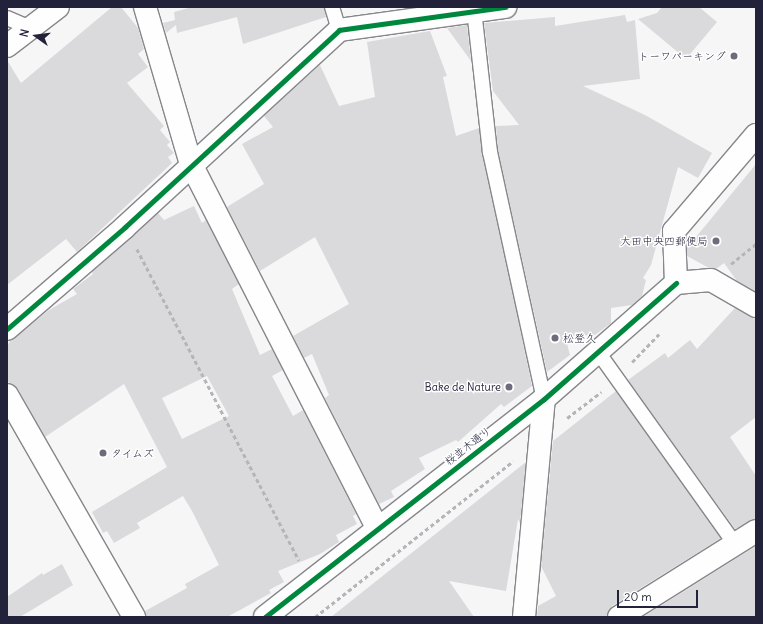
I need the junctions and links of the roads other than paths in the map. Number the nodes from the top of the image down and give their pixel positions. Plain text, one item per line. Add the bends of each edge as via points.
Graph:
1 (58, 7) edge
2 (145, 7) edge
3 (332, 7) edge
4 (505, 7) edge
5 (474, 10) junction
6 (7, 18) edge
7 (31, 28) junction
8 (339, 30) junction
9 (7, 46) edge
10 (756, 135) edge
11 (191, 164) junction
12 (676, 283) junction
13 (756, 306) edge
14 (7, 329) edge
15 (598, 352) junction
16 (7, 395) edge
17 (544, 399) junction
18 (378, 529) junction
19 (756, 531) edge
20 (735, 544) junction
21 (134, 617) edge
22 (265, 617) edge
23 (524, 617) edge
24 (619, 617) edge

1 - 7 street
2 - 11 street
3 - 8 lane
4 - 5 street
5 - 8 street
5 - 17 lane via 490,152
6 - 7 lane
7 - 9 street
8 - 11 street
10 - 12 street via 674,231
11 - 14 street via 125,227
11 - 18 street
12 - 13 street via 711,280
12 - 15 street, 桜並木通り
15 - 17 street, 桜並木通り
15 - 20 lane
16 - 21 street
17 - 18 street, 桜並木通り
17 - 23 street
18 - 22 street, 桜並木通り
19 - 20 street
20 - 24 street

